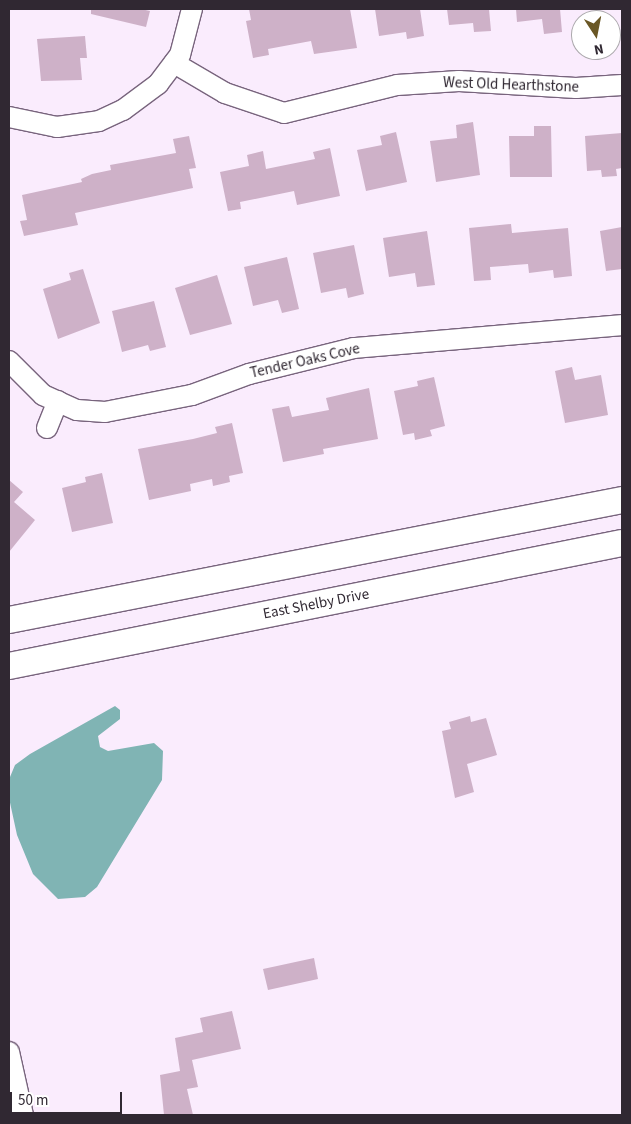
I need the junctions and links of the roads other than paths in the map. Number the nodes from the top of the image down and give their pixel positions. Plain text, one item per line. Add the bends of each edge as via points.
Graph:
1 (192, 9) edge
2 (174, 63) junction
3 (622, 85) edge
4 (9, 117) edge
5 (622, 325) edge
6 (9, 361) edge
7 (58, 401) junction
8 (47, 428) dead end
9 (622, 500) edge
10 (622, 543) edge
11 (9, 620) edge
12 (9, 666) edge
13 (9, 1052) edge
14 (23, 1115) edge

1 - 2 street via 189,32
2 - 3 street, West Old Hearthstone via 225,93 284,113 397,86 459,81 576,88
2 - 4 street via 158,84 123,110 99,121 57,127
5 - 7 street, Tender Oaks Cove via 354,348 249,374 192,395 105,412 77,410
6 - 7 street, Tender Oaks Cove via 42,395
7 - 8 street
9 - 11 main road
10 - 12 main road, East Shelby Drive
13 - 14 street

